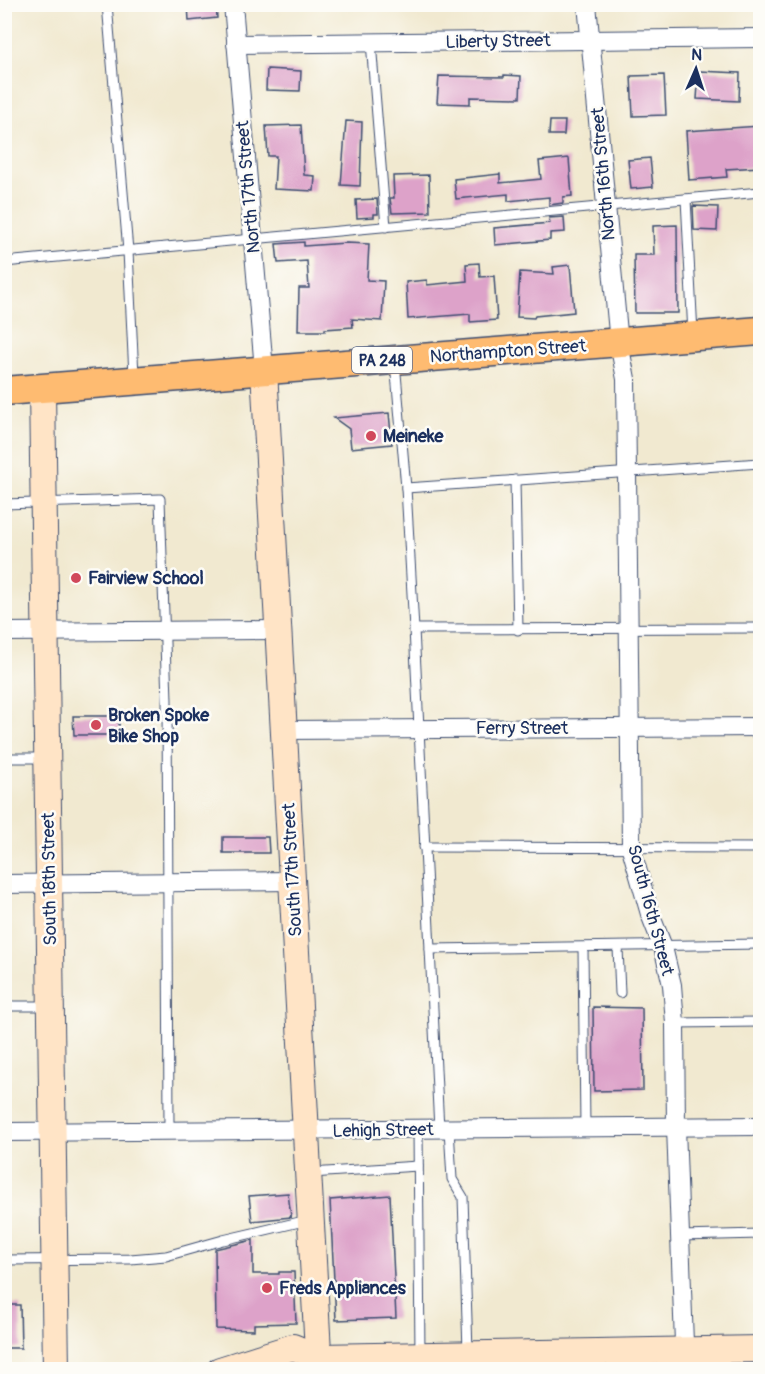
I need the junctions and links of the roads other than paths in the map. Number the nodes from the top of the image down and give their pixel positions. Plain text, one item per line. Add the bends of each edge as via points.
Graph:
1 (107, 4) edge
2 (232, 4) edge
3 (587, 4) edge
4 (760, 38) edge
5 (590, 40) junction
6 (371, 42) junction
7 (236, 44) junction
8 (760, 192) edge
9 (686, 199) junction
10 (606, 206) junction
11 (386, 227) junction
12 (253, 239) junction
13 (128, 251) junction
14 (4, 262) edge
15 (760, 331) edge
16 (693, 336) junction
17 (619, 343) junction
18 (395, 359) junction
19 (264, 370) junction
20 (135, 382) junction
21 (42, 388) junction
22 (4, 392) edge
23 (760, 463) edge
24 (627, 472) junction
25 (515, 480) junction
26 (406, 488) junction
27 (44, 502) junction
28 (4, 504) edge
29 (760, 628) edge
30 (278, 630) junction
31 (414, 630) junction
32 (519, 630) junction
33 (628, 630) junction
34 (165, 631) junction
35 (4, 632) edge
36 (46, 632) junction
37 (760, 727) edge
38 (629, 728) junction
39 (417, 729) junction
40 (284, 730) junction
41 (4, 758) edge
42 (48, 758) junction
43 (424, 847) junction
44 (631, 848) junction
45 (760, 848) edge
46 (292, 880) junction
47 (167, 882) junction
48 (49, 883) junction
49 (4, 884) edge
50 (760, 944) edge
51 (663, 947) junction
52 (583, 948) junction
53 (618, 948) junction
54 (430, 949) junction
55 (620, 993) dead end
56 (4, 1006) edge
57 (51, 1006) junction
58 (760, 1022) edge
59 (675, 1023) junction
60 (760, 1126) edge
61 (585, 1127) junction
62 (676, 1127) junction
63 (418, 1129) junction
64 (444, 1129) junction
65 (169, 1130) junction
66 (306, 1130) junction
67 (53, 1131) junction
68 (4, 1132) edge
69 (418, 1166) junction
70 (309, 1173) junction
71 (311, 1219) junction
72 (760, 1234) edge
73 (680, 1236) junction
74 (4, 1260) edge
75 (55, 1260) junction
76 (760, 1349) edge
77 (468, 1354) junction
78 (420, 1355) junction
79 (685, 1359) edge
80 (312, 1365) edge
81 (56, 1370) edge
82 (220, 1370) edge

1 - 13 lane
2 - 7 street, North 17th Street
3 - 5 street, North 16th Street
4 - 5 street, Liberty Street
5 - 6 street, Liberty Street
5 - 10 street, North 16th Street
6 - 7 street, Liberty Street
6 - 11 lane
7 - 12 street, North 17th Street
8 - 9 lane
9 - 10 lane
9 - 16 lane
10 - 11 lane
10 - 17 street, North 16th Street
11 - 12 lane
12 - 13 lane
12 - 19 street, North 17th Street
13 - 14 lane
13 - 20 lane
15 - 16 main road, Northampton Street / PA 248
16 - 17 main road, Northampton Street / PA 248
17 - 18 main road, Northampton Street / PA 248
17 - 24 street, South 16th Street via 626,379
18 - 19 main road, Northampton Street / PA 248
18 - 26 lane
19 - 20 main road, Northampton Street / PA 248
19 - 30 street, South 17th Street
20 - 21 main road, Northampton Street / PA 248
21 - 22 main road, Northampton Street / PA 248
21 - 27 street, South 18th Street
23 - 24 lane
24 - 25 lane
24 - 33 street, South 16th Street
25 - 26 lane
25 - 32 lane
26 - 31 lane
27 - 28 lane
27 - 34 lane via 160,499
27 - 36 street, South 18th Street
29 - 33 lane
30 - 34 street
30 - 40 street, South 17th Street
31 - 32 lane
31 - 39 lane
32 - 33 lane
33 - 38 street, South 16th Street
34 - 36 street
34 - 47 lane
35 - 36 street
36 - 42 street, South 18th Street
37 - 38 street, Ferry Street
38 - 39 street, Ferry Street
38 - 44 street, South 16th Street
39 - 40 street, Ferry Street
39 - 43 lane
40 - 46 street, South 17th Street
41 - 42 lane
42 - 48 street, South 18th Street
43 - 44 lane
43 - 54 lane
44 - 45 lane
44 - 51 street, South 16th Street
46 - 47 street
46 - 66 street, South 17th Street
47 - 48 street
47 - 65 lane
48 - 49 street
48 - 57 street, South 18th Street
50 - 51 lane
51 - 53 lane
51 - 59 street, South 16th Street
52 - 53 lane
52 - 54 lane
52 - 61 lane
53 - 55 lane
54 - 64 lane
56 - 57 lane
57 - 67 street, South 18th Street
58 - 59 lane
59 - 62 street, South 16th Street
60 - 62 street, Lehigh Street
61 - 62 street, Lehigh Street
61 - 64 street, Lehigh Street
62 - 73 street, South 16th Street
63 - 64 street, Lehigh Street
63 - 66 street, Lehigh Street
63 - 69 lane
64 - 77 lane via 452,1179 463,1197
65 - 66 street, Lehigh Street
65 - 67 street, Lehigh Street
66 - 70 street, South 17th Street
67 - 68 street, Lehigh Street
67 - 75 street, South 18th Street
69 - 70 lane
69 - 78 lane
70 - 71 street, South 17th Street
71 - 75 lane via 166,1256
71 - 80 street, South 17th Street
72 - 73 lane
73 - 79 street, South 16th Street
74 - 75 lane
75 - 81 street, South 18th Street
76 - 79 street
77 - 78 street
77 - 79 street
78 - 80 street
80 - 82 street via 293,1347

